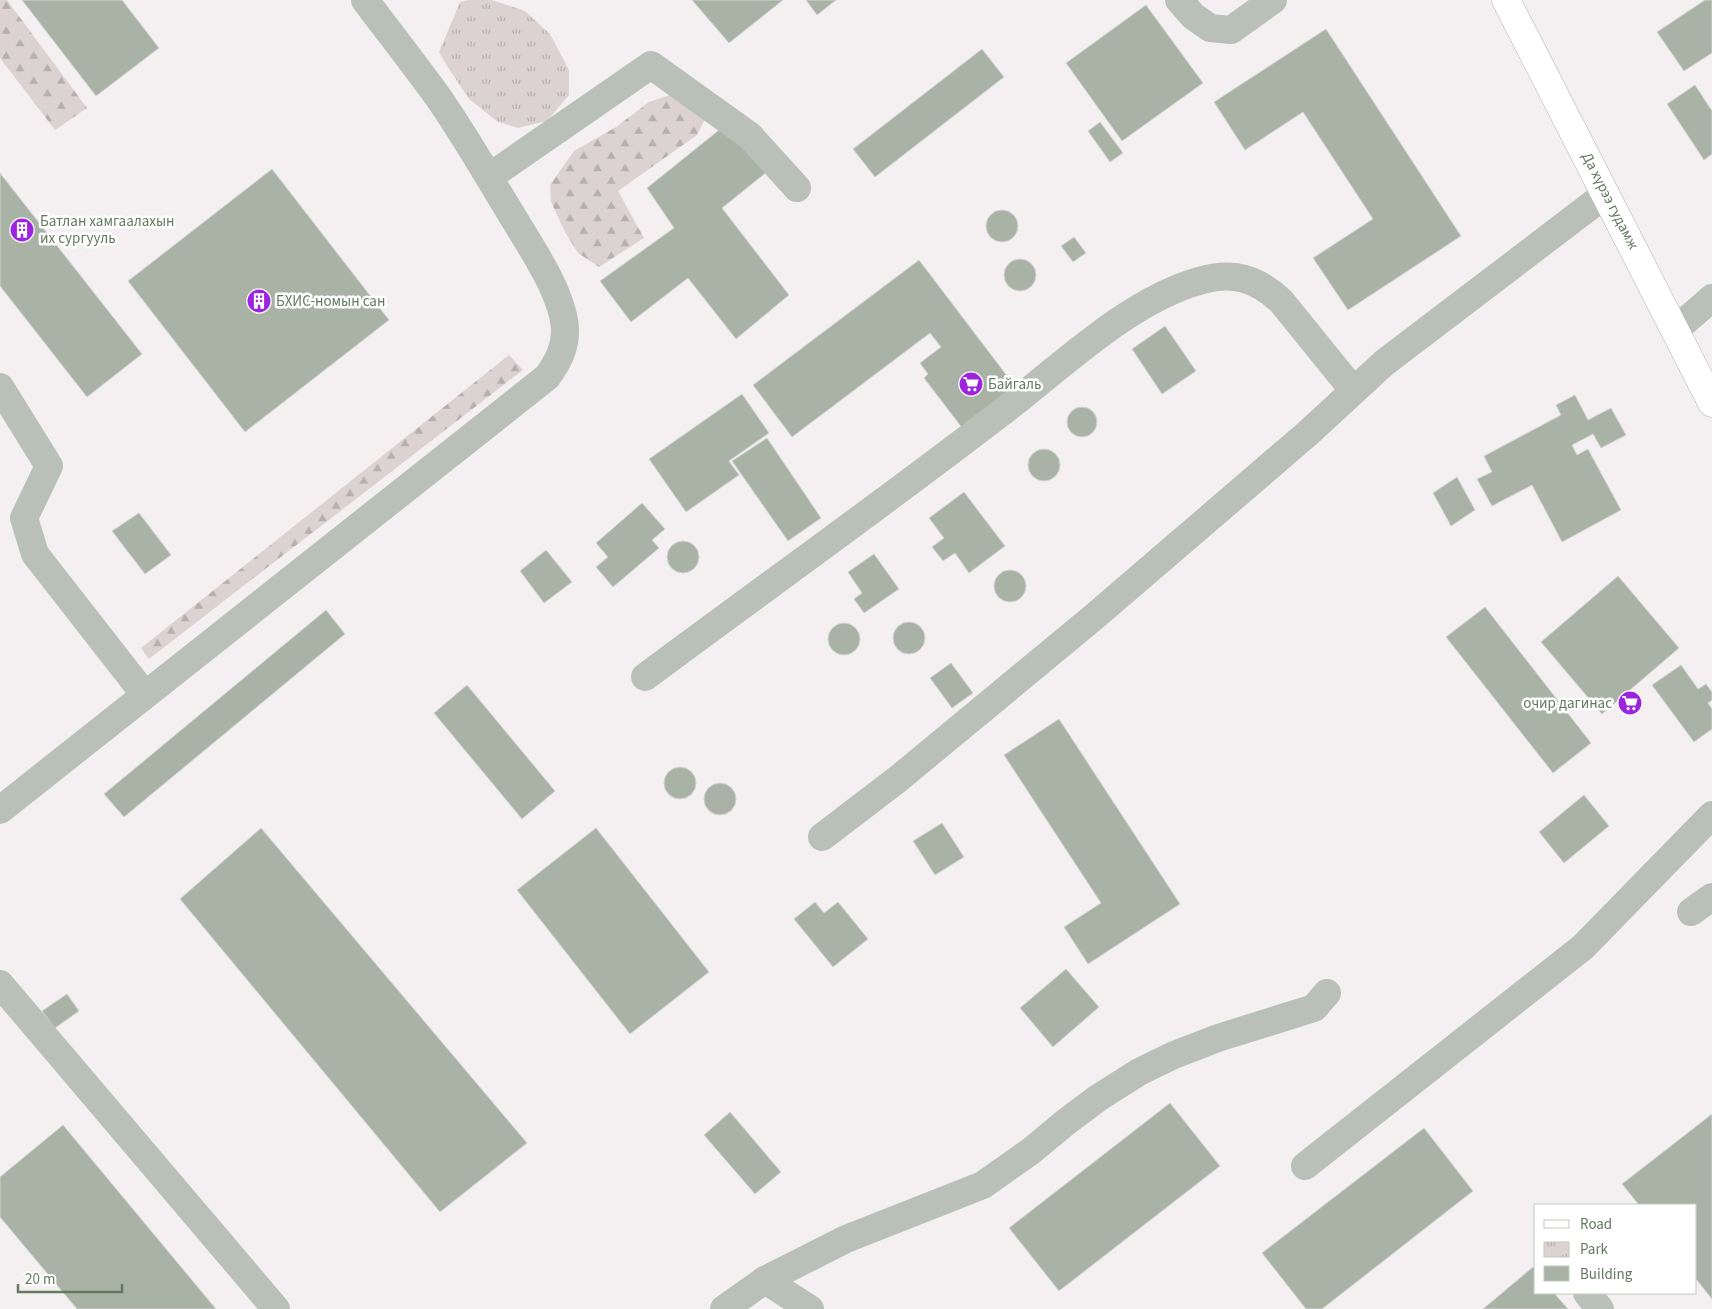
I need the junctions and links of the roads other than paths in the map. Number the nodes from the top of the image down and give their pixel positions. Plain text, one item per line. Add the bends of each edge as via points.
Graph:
1 (365, 0) edge
2 (1179, 0) edge
3 (1273, 0) edge
4 (1506, 0) edge
5 (488, 177) junction
6 (797, 188) dead end
7 (1606, 194) junction
8 (1712, 298) edge
9 (1675, 330) junction
10 (0, 387) edge
11 (1353, 390) junction
12 (1712, 403) edge
13 (644, 677) dead end
14 (145, 696) junction
15 (0, 810) edge
16 (1712, 816) edge
17 (822, 837) dead end
18 (0, 984) edge
19 (1327, 993) dead end
20 (1305, 1166) dead end
21 (765, 1280) junction
22 (1588, 1294) edge
23 (276, 1309) edge
24 (724, 1309) edge
25 (810, 1309) edge
26 (1600, 1309) edge

1 - 5 street via 438,98
2 - 3 street via 1210,28 1231,30
4 - 7 main road, Да хүрээ гудамж
5 - 6 street via 651,65 750,136
5 - 14 street via 534,253 561,310 564,342 555,366 547,377
7 - 9 main road, Да хүрээ гудамж
7 - 11 street
8 - 9 street
9 - 12 main road, Да хүрээ гудамж
10 - 14 street via 50,466 24,518 35,554
11 - 13 street via 1267,288 1236,276 1200,280 1178,288 1104,332 998,416
11 - 17 street via 1307,434 1058,647
14 - 15 street
16 - 20 street via 1583,947
18 - 23 street
19 - 21 street via 1314,1008 1218,1038 1138,1072 1098,1098 983,1185 846,1239
21 - 24 street
21 - 25 street
22 - 26 street

